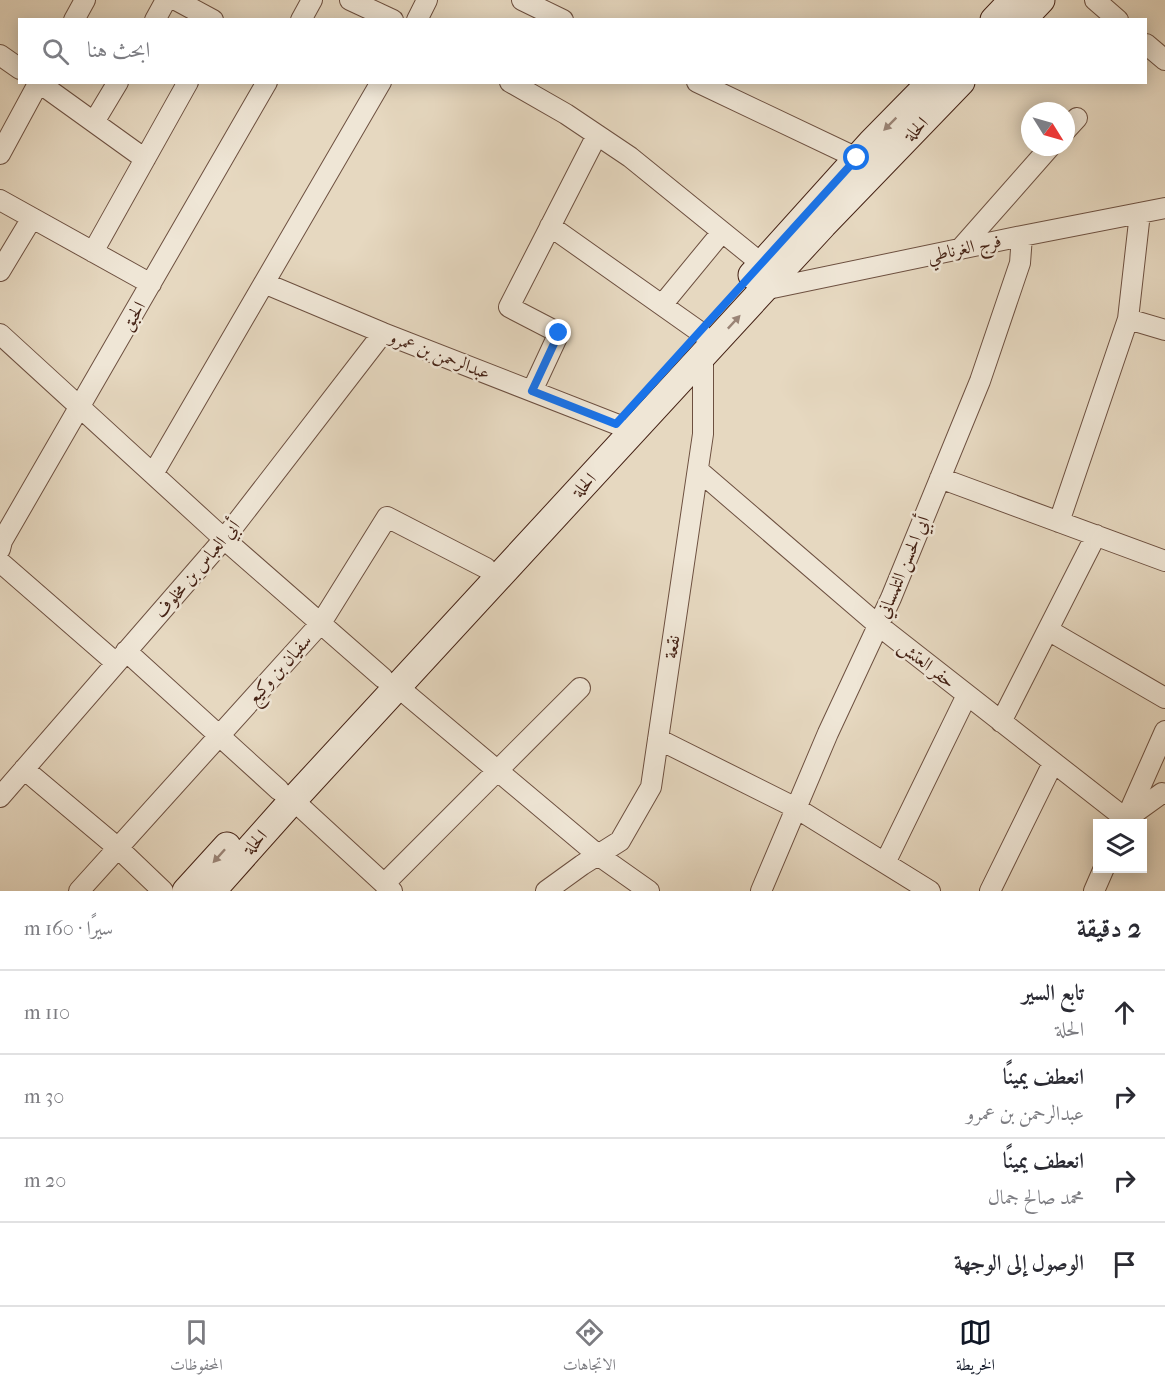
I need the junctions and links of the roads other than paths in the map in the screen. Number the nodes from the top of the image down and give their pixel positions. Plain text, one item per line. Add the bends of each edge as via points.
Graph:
1 (85, 0) edge
2 (166, 0) edge
3 (176, 0) edge
4 (312, 0) edge
5 (350, 0) edge
6 (427, 0) edge
7 (522, 0) edge
8 (1013, 0) edge
9 (1041, 0) edge
10 (1095, 0) edge
11 (76, 18) edge
12 (156, 18) edge
13 (209, 18) edge
14 (302, 18) edge
15 (389, 18) edge
16 (418, 18) edge
17 (559, 18) edge
18 (996, 18) edge
19 (1024, 18) edge
20 (1116, 18) edge
21 (1147, 45) edge
22 (0, 55) edge
23 (1165, 60) edge
24 (18, 68) edge
25 (38, 84) edge
26 (40, 84) edge
27 (116, 84) edge
28 (187, 84) edge
29 (266, 84) edge
30 (380, 84) edge
31 (514, 84) edge
32 (701, 84) edge
33 (929, 84) edge
34 (959, 84) edge
35 (94, 123) junction
36 (597, 135) junction
37 (0, 154) edge
38 (1042, 156) edge
39 (857, 158) junction
40 (145, 159) junction
41 (0, 200) edge
42 (1165, 208) edge
43 (1140, 213) junction
44 (32, 218) junction
45 (550, 226) junction
46 (722, 232) junction
47 (1022, 236) junction
48 (960, 249) junction
49 (93, 252) junction
50 (0, 271) edge
51 (763, 277) junction
52 (264, 283) junction
53 (151, 284) junction
54 (662, 305) junction
55 (1128, 319) junction
56 (1165, 330) edge
57 (383, 333) junction
58 (3, 343) edge
59 (701, 344) junction
60 (532, 391) junction
61 (80, 407) junction
62 (616, 424) junction
63 (698, 470) junction
64 (153, 474) junction
65 (940, 478) junction
66 (1059, 522) junction
67 (1096, 535) junction
68 (224, 539) junction
69 (0, 549) edge
70 (1165, 561) edge
71 (0, 562) edge
72 (486, 568) junction
73 (321, 623) junction
74 (878, 625) junction
75 (1048, 630) junction
76 (121, 657) junction
77 (390, 683) junction
78 (580, 688) dead end
79 (967, 694) junction
80 (1165, 698) edge
81 (1001, 722) junction
82 (1165, 731) edge
83 (218, 736) junction
84 (658, 739) junction
85 (1053, 763) junction
86 (24, 769) junction
87 (497, 771) junction
88 (286, 795) junction
89 (1165, 795) edge
90 (0, 796) edge
91 (796, 808) junction
92 (1123, 819) edge
93 (1126, 819) edge
94 (1128, 819) edge
95 (118, 848) junction
96 (598, 855) junction
97 (885, 863) junction
98 (1102, 873) edge
99 (388, 888) edge
100 (79, 891) edge
101 (164, 891) edge
102 (186, 891) edge
103 (212, 891) edge
104 (546, 891) edge
105 (649, 891) edge
106 (761, 891) edge
107 (930, 891) edge
108 (990, 891) edge
109 (1094, 891) edge

1 - 11 street
2 - 12 street
3 - 13 street
4 - 14 street
5 - 15 street
6 - 16 street
7 - 17 street
8 - 18 main road
9 - 19 main road
10 - 20 street
21 - 23 street
22 - 24 street
25 - 37 street
26 - 35 street
27 - 35 street
28 - 40 street
29 - 53 street, الحبق
30 - 52 street
31 - 36 street
32 - 39 street
33 -> 39 main road, الحلة
34 - 51 main road, الحلة via 823,225
35 - 40 street
36 - 45 street
36 - 46 street
38 - 48 street
39 - 51 main road, الحلة
40 - 49 street
41 - 44 street
42 - 43 street, فرج الغرناطي
43 - 47 street, فرج الغرناطي
43 - 55 street
44 - 49 street
44 - 50 street
45 - 54 street
45 - 60 street via 509,307 559,333
46 - 51 street
46 - 54 street
47 - 48 street, فرج الغرناطي
47 - 65 street, أبي الحسن التلمساني via 1020,263 980,381
48 - 51 street, فرج الغرناطي
49 - 53 street
51 - 59 main road, الحلة
52 - 57 street, عبدالرحمن بن عمرو
52 - 64 street
53 - 61 street, الحبق
54 - 59 street
55 - 56 street
55 - 66 street
57 - 60 street, عبدالرحمن بن عمرو
57 - 68 street, أبي العباس بن مخلوف
58 - 61 street
59 - 62 main road, الحلة
59 - 63 street, نقعة via 703,434
59 - 77 main road, الحلة
60 - 62 street, عبدالرحمن بن عمرو
61 - 64 street
61 - 69 street, الحبق
62 - 72 main road, الحلة
63 - 74 street, حفر العتش
63 - 84 street, نقعة
64 - 68 street
65 - 66 street
65 - 74 street, أبي الحسن التلمساني
66 - 67 street
67 - 70 street
67 - 75 street
68 - 73 street
68 - 76 street, أبي العباس بن مخلوف
71 - 76 street
72 - 73 street, سفيان بن وكيع via 387,517
72 - 77 main road, الحلة
73 - 77 street
73 - 83 street, سفيان بن وكيع
74 - 79 street, حفر العتش
74 - 91 street, أبي الحسن التلمساني
75 - 80 street
75 - 81 street
76 - 83 street
76 - 86 street, أبي العباس بن مخلوف
77 - 87 street
77 - 88 main road, الحلة
78 - 87 street
79 - 81 street, حفر العتش
79 - 97 street
81 - 85 street, حفر العتش
82 - 93 street
83 - 88 street
83 - 95 street, سفيان بن وكيع
84 - 91 street
84 - 96 street, نقعة via 651,787 620,841
85 - 92 street, حفر العتش
85 - 108 street
86 - 90 street, أبي العباس بن مخلوف
86 - 95 street
87 - 96 street
87 - 99 street
88 - 99 street
88 -> 102 main road, الحلة
88 - 103 main road, الحلة
89 - 94 street via 1162,793
91 - 97 street
91 - 106 street, أبي الحسن التلمساني
95 - 100 street, سفيان بن وكيع
95 - 101 street
96 - 104 street, نقعة
96 - 105 street
97 - 107 street
98 - 109 street

